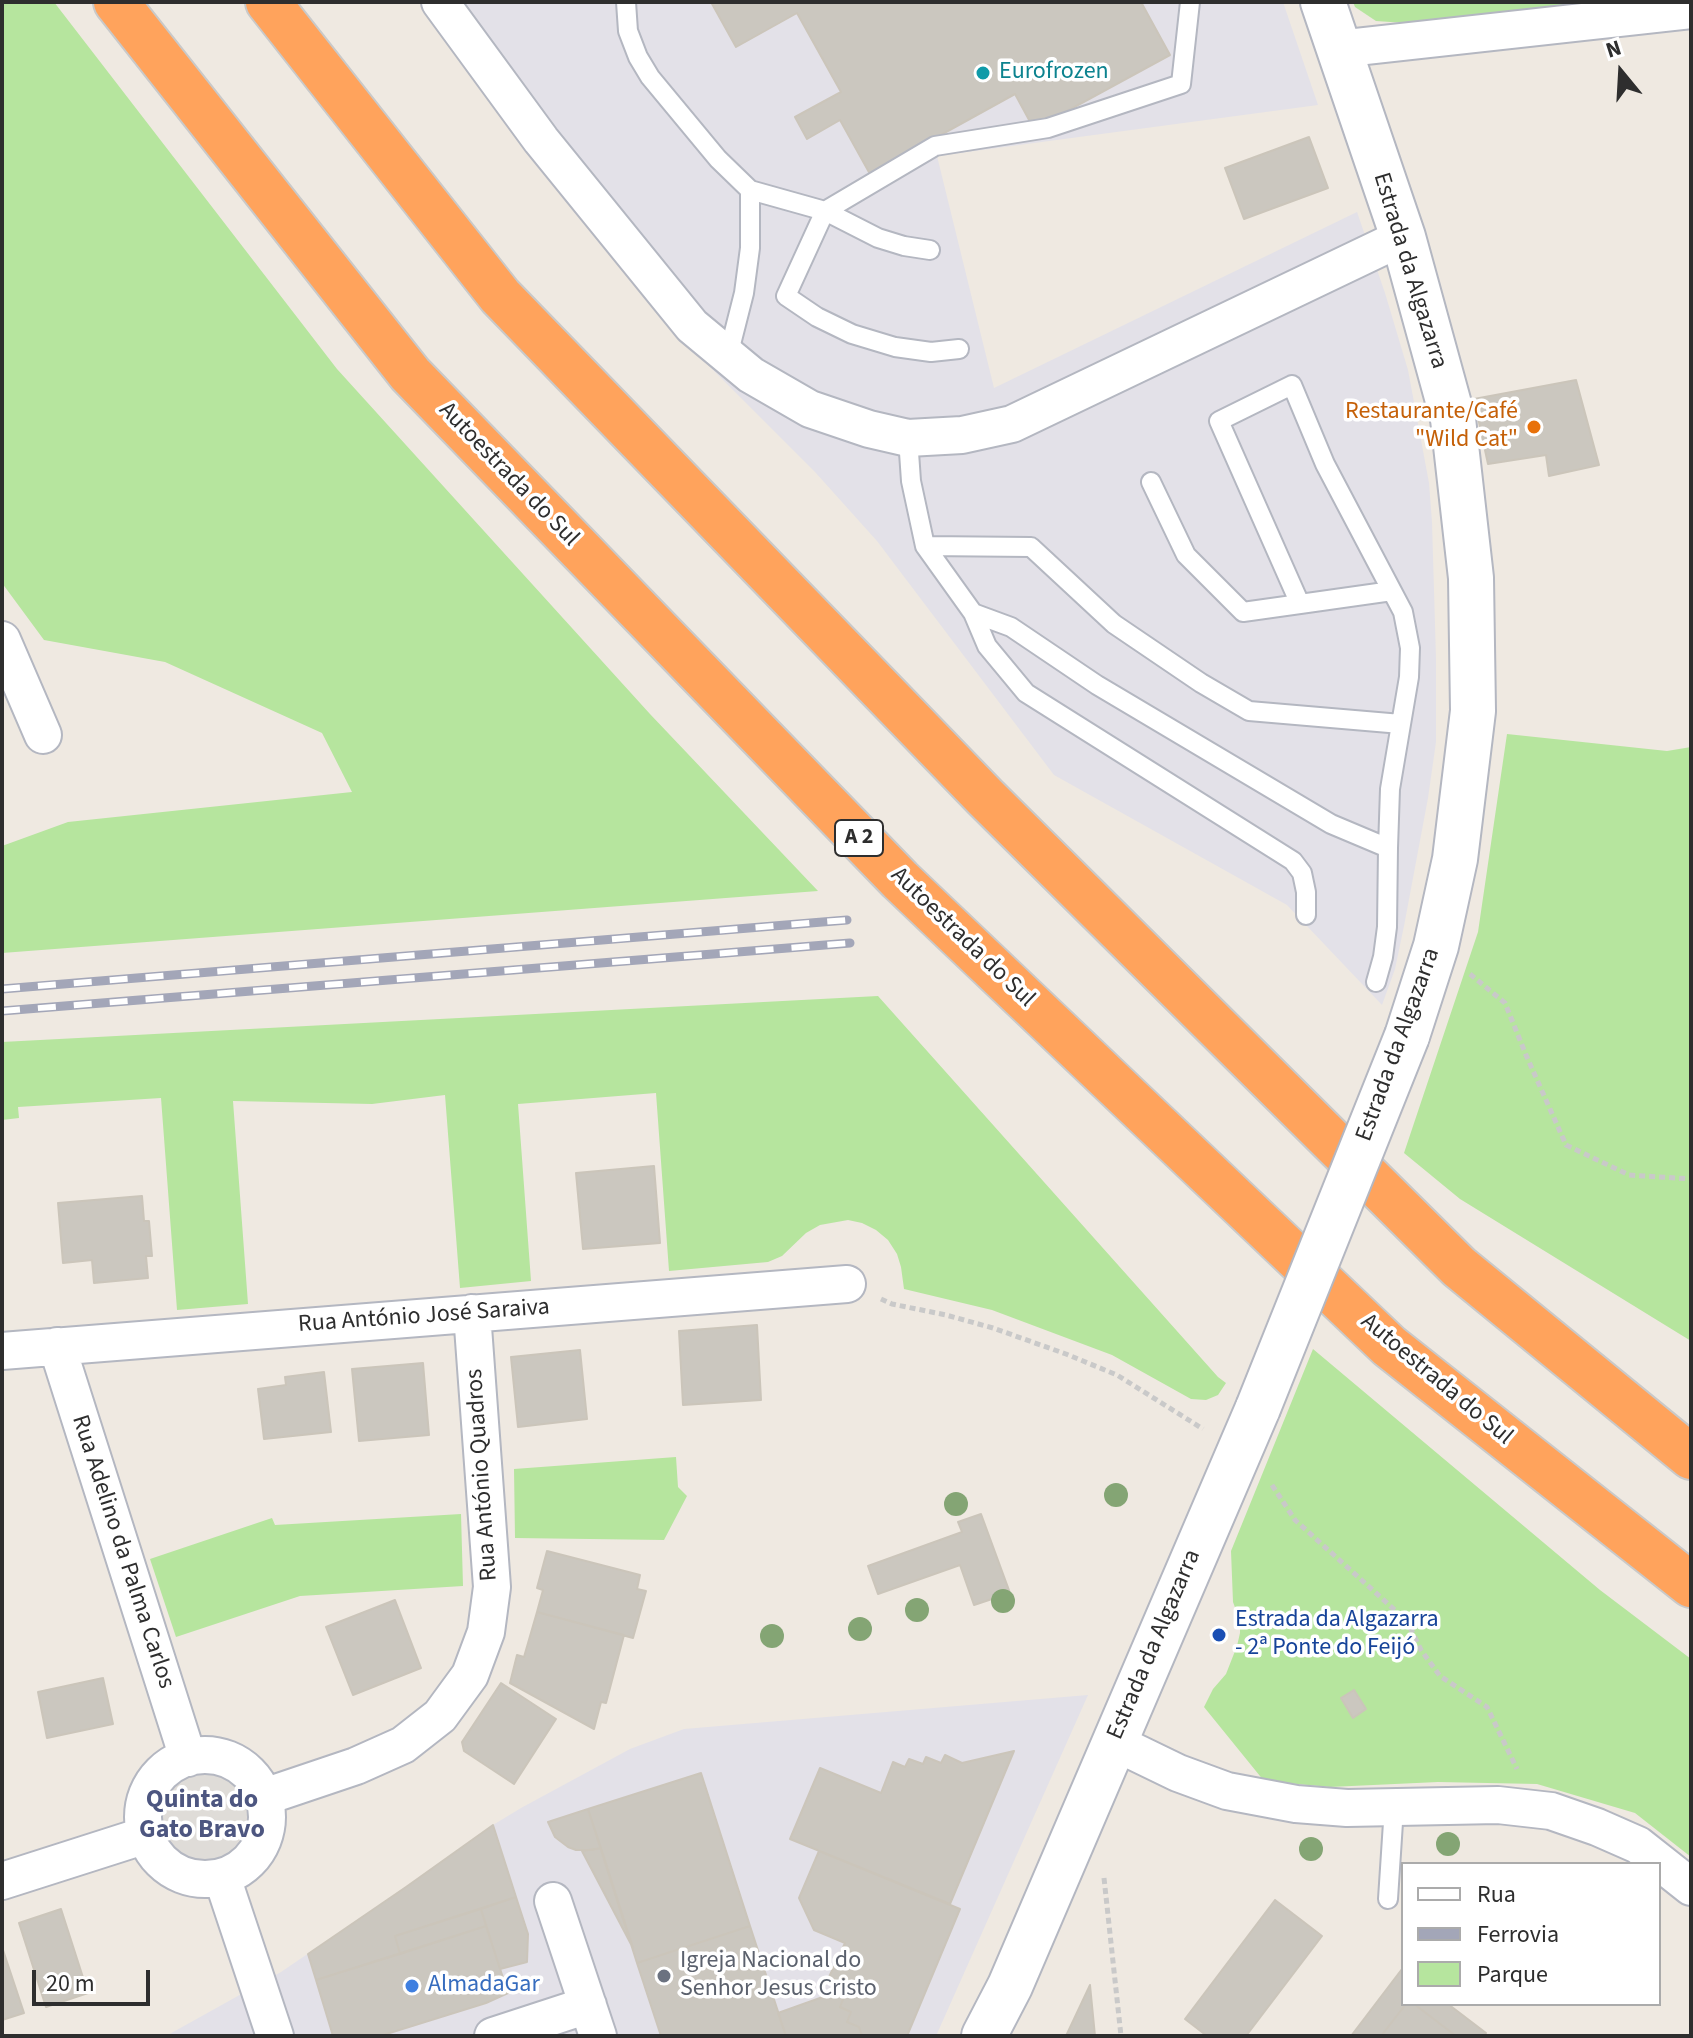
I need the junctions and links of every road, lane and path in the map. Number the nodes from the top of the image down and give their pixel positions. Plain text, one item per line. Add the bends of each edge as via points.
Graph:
1 (116, 2) edge
2 (268, 2) edge
3 (440, 2) edge
4 (626, 2) edge
5 (1190, 2) edge
6 (1323, 2) edge
7 (1691, 10) edge
8 (1338, 49) junction
9 (750, 190) junction
10 (825, 211) junction
11 (1403, 237) junction
12 (930, 250) dead end
13 (959, 349) dead end
14 (728, 356) junction
15 (908, 438) junction
16 (1151, 482) dead end
17 (925, 546) junction
18 (1392, 591) junction
19 (1300, 604) junction
20 (973, 613) junction
21 (2, 640) edge
22 (1401, 724) junction
23 (43, 735) dead end
24 (1388, 848) junction
25 (1306, 915) dead end
26 (1436, 946) junction
27 (1376, 982) dead end
28 (1691, 1179) edge
29 (847, 1284) joint
30 (472, 1313) junction
31 (57, 1346) junction
32 (2, 1351) edge
33 (1691, 1457) edge
34 (1252, 1464) junction
35 (1691, 1585) edge
36 (1114, 1742) junction
37 (188, 1758) junction
38 (264, 1797) junction
39 (1394, 1807) junction
40 (1525, 1807) junction
41 (146, 1835) junction
42 (1659, 1862) edge
43 (1661, 1863) edge
44 (222, 1877) junction
45 (1104, 1878) dead end
46 (2, 1881) edge
47 (1691, 1887) edge
48 (1388, 1899) dead end
49 (553, 1901) dead end
50 (593, 2021) edge
51 (275, 2036) edge
52 (493, 2036) edge
53 (984, 2036) edge
54 (1121, 2036) edge

1 - 35 highway, Autoestrada do Sul / A 2 via 410,374 900,880 1389,1346
2 - 33 highway via 500,296 985,797 1459,1267
3 - 14 street via 541,140 682,314
4 - 9 lane via 628,31 650,77
5 - 10 lane via 1181,84 1048,128 935,146
6 - 8 main road, Estrada da Algazarra
7 - 8 street
8 - 11 main road, Estrada da Algazarra
9 - 10 lane
9 - 14 lane via 750,248
10 - 12 lane via 878,238
10 - 13 lane via 786,296 852,334 895,347
11 - 15 street via 1012,424 962,435
11 - 26 main road, Estrada da Algazarra via 1453,419 1471,578 1473,711 1455,859
14 - 15 street via 810,409
15 - 17 lane
16 - 19 lane via 1186,555 1243,612
17 - 20 lane
17 - 22 lane via 1031,547 1114,624 1249,711
18 - 19 lane
18 - 19 lane via 1325,464 1292,385 1219,421
18 - 22 lane via 1403,612 1410,648
20 - 24 lane via 1011,627 1097,685 1331,824
20 - 25 lane via 987,646 1026,693 1293,861 1302,873
21 - 23 street
22 - 24 lane via 1390,789
24 - 27 lane via 1387,927
26 - 28 path via 1505,1003 1566,1145 1629,1175
26 - 34 main road, Estrada da Algazarra, bridge via 1407,1036 1258,1408
29 - 30 street, Rua António José Saraiva
29 - 34 path via 892,1304 993,1328 1117,1375
30 - 31 street, Rua António José Saraiva
30 - 38 street, Rua António Quadros via 492,1587 486,1632 470,1675 440,1716 403,1745
31 - 32 street, Rua António José Saraiva
31 - 37 street, Rua Adelino da Palma Carlos
34 - 36 main road, Estrada da Algazarra
34 - 40 path via 1295,1520 1407,1621 1440,1676 1487,1707 1517,1767
36 - 39 street via 1227,1791 1296,1804
36 - 53 main road, Estrada da Algazarra
37 - 38 street via 225,1758 255,1780
37 - 41 street via 156,1780 143,1816
38 - 44 street via 268,1817 255,1855
39 - 40 street
39 - 48 lane
40 - 42 street via 1597,1827 1638,1845
41 - 44 street via 155,1853 184,1876
41 - 46 street
43 - 47 street
44 - 51 street
45 - 54 path
49 - 50 street
50 - 52 street

